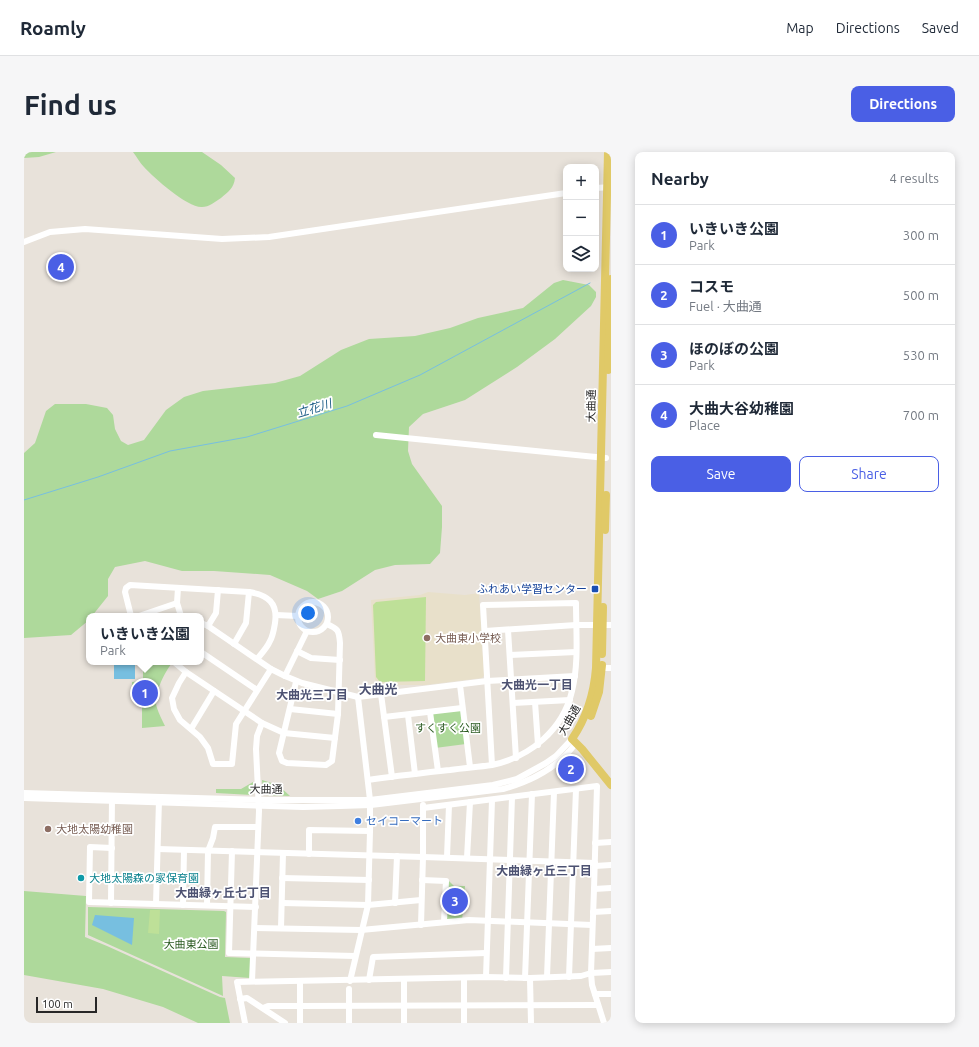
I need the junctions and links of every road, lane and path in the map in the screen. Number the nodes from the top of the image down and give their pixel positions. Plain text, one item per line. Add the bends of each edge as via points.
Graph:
1 (608, 152) edge
2 (609, 187) edge
3 (599, 188) edge
4 (563, 193) edge
5 (24, 242) edge
6 (611, 279) edge
7 (611, 292) edge
8 (376, 435) dead end
9 (603, 458) junction
10 (178, 588) junction
11 (218, 590) junction
12 (249, 592) junction
13 (177, 603) junction
14 (130, 613) edge
15 (148, 613) edge
16 (179, 613) edge
17 (276, 615) junction
18 (298, 616) junction
19 (204, 624) edge
20 (326, 624) junction
21 (576, 625) junction
22 (604, 625) edge
23 (208, 626) junction
24 (508, 630) junction
25 (307, 631) junction
26 (485, 631) junction
27 (234, 644) junction
28 (297, 651) junction
29 (576, 652) junction
30 (204, 654) edge
31 (510, 656) junction
32 (257, 659) junction
33 (340, 660) junction
34 (178, 665) edge
35 (602, 668) junction
36 (611, 668) edge
37 (271, 669) junction
38 (186, 672) junction
39 (285, 676) junction
40 (575, 676) junction
41 (511, 680) junction
42 (487, 681) junction
43 (296, 682) junction
44 (460, 684) junction
45 (257, 690) junction
46 (214, 691) junction
47 (340, 693) junction
48 (381, 694) junction
49 (358, 696) junction
50 (570, 700) junction
51 (535, 702) junction
52 (513, 703) junction
53 (462, 708) junction
54 (290, 709) junction
55 (245, 711) junction
56 (430, 712) junction
57 (338, 714) junction
58 (408, 715) junction
59 (384, 717) junction
60 (262, 723) junction
61 (191, 729) junction
62 (284, 733) junction
63 (335, 738) junction
64 (574, 741) junction
65 (538, 745) junction
66 (516, 758) junction
67 (492, 765) junction
68 (470, 767) junction
69 (438, 771) junction
70 (415, 774) junction
71 (392, 777) junction
72 (368, 780) junction
73 (611, 784) edge
74 (576, 789) junction
75 (554, 792) junction
76 (24, 793) edge
77 (532, 794) junction
78 (512, 797) junction
79 (24, 798) edge
80 (112, 798) junction
81 (160, 799) junction
82 (422, 800) junction
83 (492, 800) junction
84 (259, 802) junction
85 (371, 802) junction
86 (470, 802) junction
87 (449, 805) junction
88 (423, 808) junction
89 (258, 828) junction
90 (370, 831) junction
91 (611, 842) edge
92 (595, 844) junction
93 (112, 848) junction
94 (158, 849) junction
95 (184, 850) junction
96 (208, 851) junction
97 (232, 851) junction
98 (257, 852) junction
99 (283, 853) junction
100 (309, 854) junction
101 (369, 855) junction
102 (397, 856) junction
103 (423, 856) junction
104 (447, 857) junction
105 (467, 858) junction
106 (490, 859) junction
107 (510, 860) junction
108 (529, 861) junction
109 (551, 862) junction
110 (573, 862) junction
111 (595, 864) junction
112 (611, 865) edge
113 (282, 878) junction
114 (111, 879) junction
115 (157, 880) junction
116 (369, 880) junction
117 (422, 880) junction
118 (611, 888) edge
119 (594, 889) junction
120 (421, 900) junction
121 (111, 903) junction
122 (282, 903) junction
123 (395, 903) junction
124 (156, 904) junction
125 (183, 905) junction
126 (368, 905) junction
127 (206, 906) junction
128 (231, 907) junction
129 (256, 907) junction
130 (611, 911) edge
131 (593, 912) junction
132 (487, 921) junction
133 (444, 922) junction
134 (507, 922) junction
135 (527, 922) junction
136 (549, 923) junction
137 (570, 924) junction
138 (421, 925) junction
139 (592, 925) junction
140 (255, 928) junction
141 (281, 928) junction
142 (362, 930) junction
143 (611, 948) edge
144 (592, 949) junction
145 (254, 954) junction
146 (486, 954) junction
147 (355, 956) junction
148 (611, 972) edge
149 (591, 973) junction
150 (486, 977) junction
151 (547, 977) junction
152 (569, 977) junction
153 (464, 978) junction
154 (506, 978) junction
155 (528, 978) junction
156 (404, 979) junction
157 (369, 980) junction
158 (252, 981) junction
159 (350, 981) junction
160 (300, 982) junction
161 (349, 989) dead end
162 (595, 994) junction
163 (611, 994) edge
164 (240, 999) junction
165 (403, 1005) junction
166 (464, 1005) junction
167 (531, 1005) junction
168 (598, 1005) junction
169 (300, 1006) junction
170 (349, 1006) junction
171 (263, 1008) junction
172 (245, 1023) edge
173 (285, 1023) edge
174 (300, 1023) edge
175 (349, 1023) edge
176 (404, 1023) edge
177 (464, 1023) edge
178 (531, 1023) edge
179 (604, 1023) edge

1 - 2 main road, 大曲通
2 - 3 street
2 - 9 main road, 大曲通
4 - 5 street via 269,237 222,239 85,229 50,232
6 - 7 main road, 大曲通
7 - 9 main road, 大曲通
8 - 9 street
9 - 22 main road, 大曲通
10 - 11 street
10 - 13 street
10 - 14 street via 130,585 125,592
11 - 12 street
11 - 23 street via 216,613
12 - 17 street via 261,594 274,604
12 - 27 street via 246,623
13 - 15 street
13 - 16 street
17 - 18 street
17 - 32 street via 271,640
18 - 20 street via 302,607 315,602 324,606 326,610
18 - 25 street via 300,625
19 - 23 street
20 - 25 street via 316,632
20 - 33 street via 336,628 340,633
21 - 22 street
21 - 24 street
21 - 26 street via 576,603 483,605
21 - 29 street
22 - 35 main road, 大曲通
22 - 64 main road, 大曲通 via 594,690
23 - 27 street
24 - 26 street
24 - 31 street
25 - 28 street
26 - 42 street
27 - 32 street
28 - 33 street via 311,658
28 - 39 street
29 - 31 street
29 - 40 street
30 - 45 street
31 - 41 street
32 - 37 street
33 - 47 street
34 - 38 street
35 - 36 street
35 - 64 main road, 大曲通 via 596,705 588,724
37 - 39 street
37 - 45 street
38 - 46 street
38 - 61 street via 172,698 180,720
39 - 43 street
40 - 41 street
40 - 50 street
41 - 42 street
41 - 52 street
42 - 44 street
42 - 67 street
43 - 47 street
43 - 54 street
44 - 48 street
44 - 53 street
45 - 55 street
46 - 55 street
46 - 61 street
47 - 49 street
47 - 57 street
48 - 49 street
48 - 59 street
49 - 72 street
50 - 51 street
50 - 65 street via 561,718
51 - 52 street
51 - 65 street
52 - 66 street
53 - 56 street
53 - 68 street
54 - 57 street
54 - 62 street
55 - 60 street
55 - 61 street via 236,724 232,764 213,764 208,748
56 - 58 street
56 - 69 street
57 - 63 street
58 - 59 street
58 - 70 street
59 - 71 street
60 - 62 street
60 - 84 street via 256,749
62 - 63 street
62 - 63 street via 279,753 282,761 287,763 326,765 332,762
64 - 73 main road
64 - 82 street, 大曲通 via 566,756 548,770 520,784 503,789
64 - 85 street, 大曲通 via 546,763 517,779
65 - 66 street
66 - 67 street
67 - 68 street
68 - 69 street
69 - 70 street
70 - 71 street
71 - 72 street
72 - 85 street
74 - 75 street
74 - 92 street via 597,786
74 - 110 street
75 - 77 street
75 - 109 street
76 - 80 street, 大曲通
77 - 78 street
77 - 108 street
78 - 83 street
78 - 107 street
79 - 80 street, 大曲通
80 - 81 street, 大曲通
80 - 93 street
81 - 84 street, 大曲通
81 - 94 street
82 - 85 street, 大曲通
82 - 88 street
83 - 86 street
83 - 106 street
84 - 85 street, 大曲通 via 302,806
84 - 89 street
85 - 90 street
86 - 87 street
86 - 105 street
87 - 88 street
87 - 104 street
88 - 103 street
89 - 96 street via 215,827
89 - 98 street
90 - 100 street via 309,830
90 - 101 street
91 - 92 street
92 - 111 street
93 - 114 street
93 - 121 street via 90,847 88,902
94 - 95 street
94 - 115 street
95 - 96 street
95 - 125 street
96 - 97 street
96 - 127 street
97 - 98 street
97 - 128 street
98 - 99 street
98 - 129 street
99 - 100 street
99 - 113 street
100 - 101 street
101 - 102 street
101 - 116 street
102 - 103 street
102 - 123 street
103 - 104 street
103 - 117 street
104 - 105 street
105 - 106 street
106 - 107 street
106 - 132 street
107 - 108 street
107 - 134 street
108 - 109 street
108 - 135 street
109 - 110 street
109 - 136 street
110 - 111 street
110 - 137 street
111 - 112 street
111 - 119 street
113 - 116 street
113 - 122 street
114 - 115 street
114 - 121 street
115 - 124 street
116 - 126 street
117 - 120 street
117 - 133 street via 446,881
118 - 119 street
119 - 131 street
120 - 123 street
120 - 138 street
121 - 124 street
122 - 126 street
122 - 141 street
123 - 126 street
124 - 125 street
125 - 127 street
126 - 142 street
127 - 128 street
128 - 129 street
128 - 145 street via 229,953
129 - 140 street
130 - 131 street
131 - 139 street
132 - 133 street
132 - 134 street
132 - 146 street
133 - 138 street
134 - 135 street
134 - 154 street
135 - 136 street
135 - 155 street
136 - 137 street
136 - 151 street
137 - 139 street
137 - 152 street
138 - 142 street
139 - 144 street
140 - 141 street
140 - 145 street
141 - 142 street
142 - 147 street
143 - 144 street
144 - 149 street
145 - 147 street
145 - 158 street
146 - 150 street
146 - 157 street via 373,957
147 - 159 street
148 - 149 street
149 - 152 street
149 - 162 street
150 - 153 street
150 - 154 street
151 - 152 street
151 - 155 street
153 - 156 street
153 - 166 street
154 - 155 street
155 - 167 street
156 - 157 street
156 - 165 street
157 - 159 street
158 - 160 street
158 - 164 street via 237,982
159 - 160 street
160 - 169 street
161 - 170 street
162 - 163 street
162 - 168 street
164 - 171 street via 247,998
164 - 172 street
165 - 166 street
165 - 170 street
165 - 176 street
166 - 167 street
166 - 177 street
167 - 168 street
167 - 178 street
168 - 179 street
169 - 170 street
169 - 171 street
169 - 174 street
170 - 175 street
171 - 173 street

